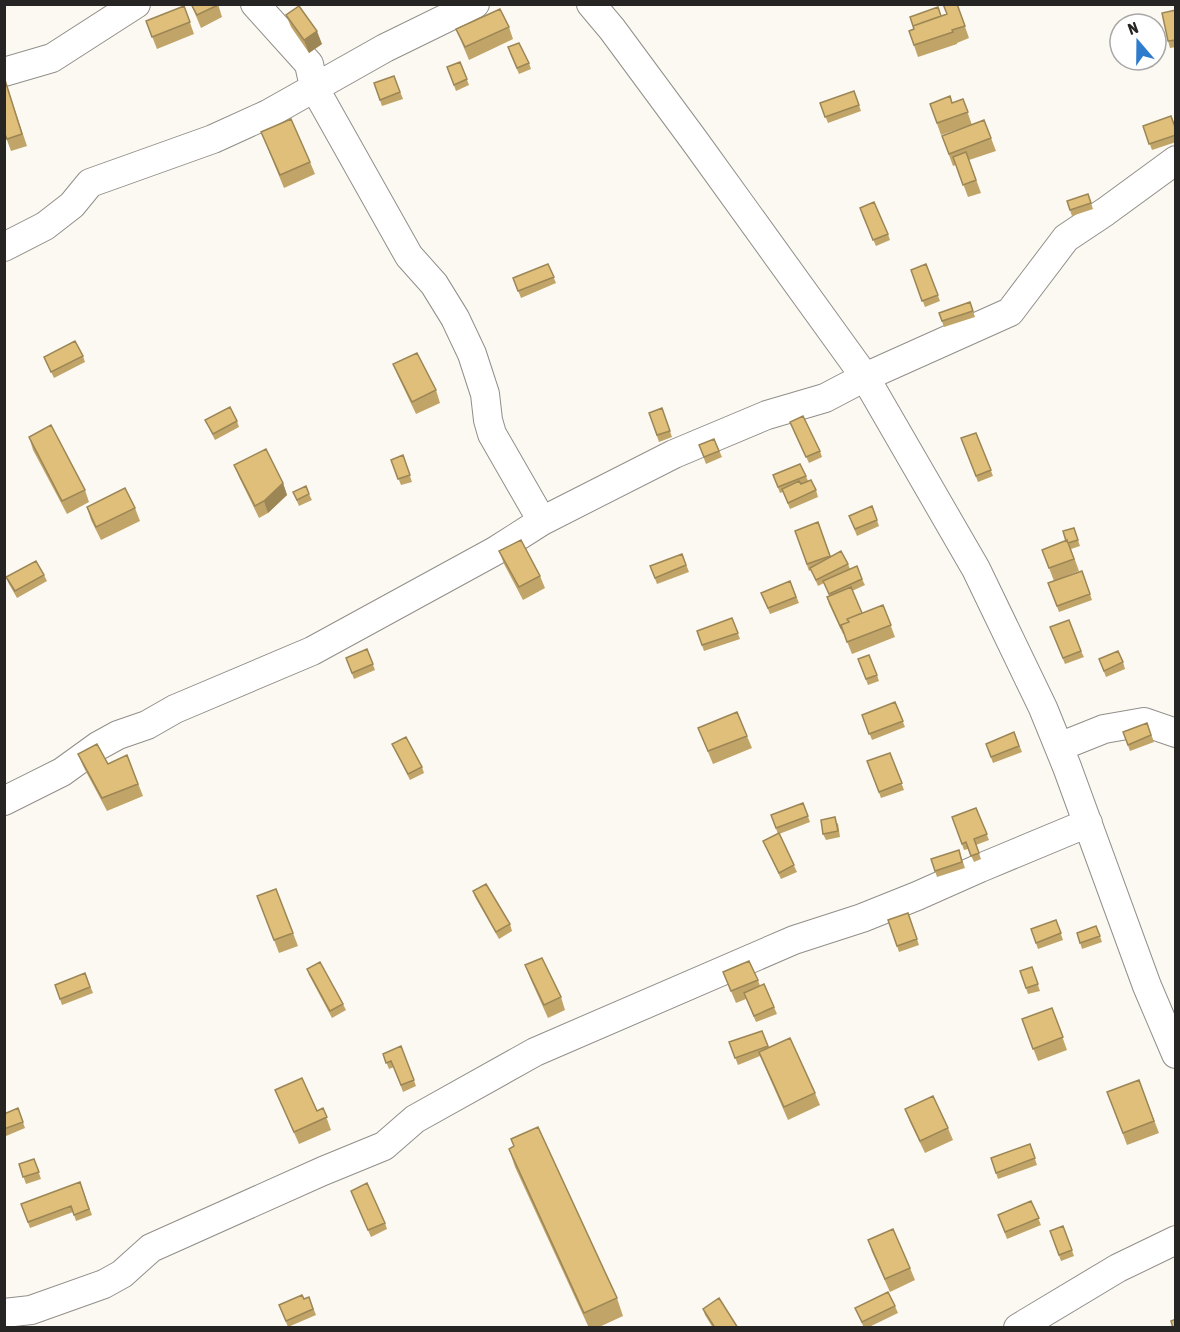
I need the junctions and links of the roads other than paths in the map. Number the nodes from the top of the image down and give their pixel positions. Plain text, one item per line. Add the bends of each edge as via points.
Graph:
1 (136, 4) edge
2 (255, 4) edge
3 (476, 4) edge
4 (591, 4) edge
5 (4, 72) edge
6 (314, 87) junction
7 (1176, 160) edge
8 (4, 247) edge
9 (865, 377) junction
10 (542, 522) junction
11 (1176, 733) edge
12 (1059, 747) junction
13 (4, 801) edge
14 (1088, 824) junction
15 (1176, 1054) edge
16 (1176, 1240) edge
17 (4, 1313) edge
18 (1018, 1328) edge

1 - 5 street via 52,58
2 - 6 street via 309,64
3 - 6 street
4 - 9 street
6 - 8 street via 213,139 90,183 72,205 45,226
6 - 10 street via 409,256 434,284 454,318 472,354 492,434
7 - 9 street via 1066,238 1010,312
9 - 10 street via 825,398 766,415 674,454
9 - 12 street via 975,569
10 - 13 street via 312,651 118,735 62,772
11 - 12 street via 1144,722 1104,729
12 - 14 street
14 - 15 street
14 - 17 street via 862,918 794,940 535,1052 415,1119 384,1146 151,1248 122,1274 104,1284 31,1310
16 - 18 street via 1118,1268

